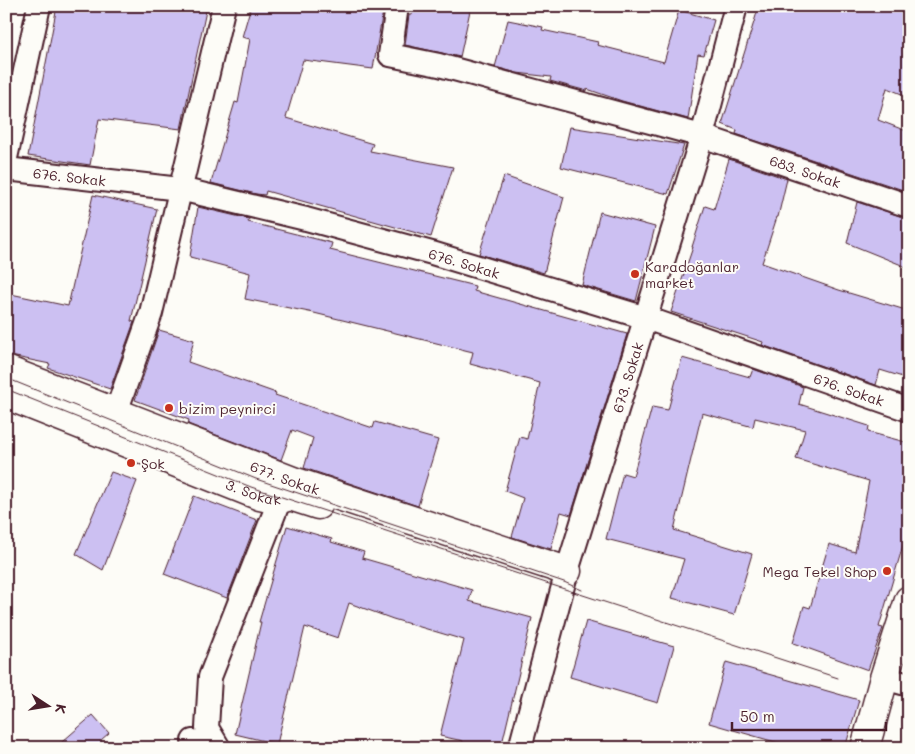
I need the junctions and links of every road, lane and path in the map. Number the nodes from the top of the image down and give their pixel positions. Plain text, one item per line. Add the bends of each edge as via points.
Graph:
1 (39, 6) edge
2 (224, 6) edge
3 (397, 6) edge
4 (736, 6) edge
5 (702, 136) junction
6 (6, 158) edge
7 (6, 169) edge
8 (180, 189) junction
9 (909, 206) edge
10 (646, 318) junction
11 (6, 370) edge
12 (6, 395) edge
13 (909, 410) edge
14 (116, 412) junction
15 (288, 490) junction
16 (565, 579) junction
17 (909, 600) edge
18 (896, 681) edge
19 (219, 748) edge
20 (520, 748) edge
21 (864, 748) edge

1 - 6 street
2 - 8 street
3 - 5 street, 683. Sokak via 390,55 439,65
4 - 5 street, 673. Sokak
5 - 9 street, 683. Sokak
5 - 10 street, 673. Sokak
7 - 8 street, 676. Sokak
8 - 10 street, 676. Sokak via 432,252
8 - 14 street via 151,313
10 - 13 street, 676. Sokak
10 - 16 street, 673. Sokak
11 - 14 street, 677. Sokak
12 - 15 street, 3. Sokak via 260,496 274,499
14 - 15 street, 677. Sokak
15 - 16 street, 3. Sokak via 290,496
15 - 19 street via 278,504 210,677 207,728
16 - 20 street, 673. Sokak
17 - 18 street
18 - 21 street

